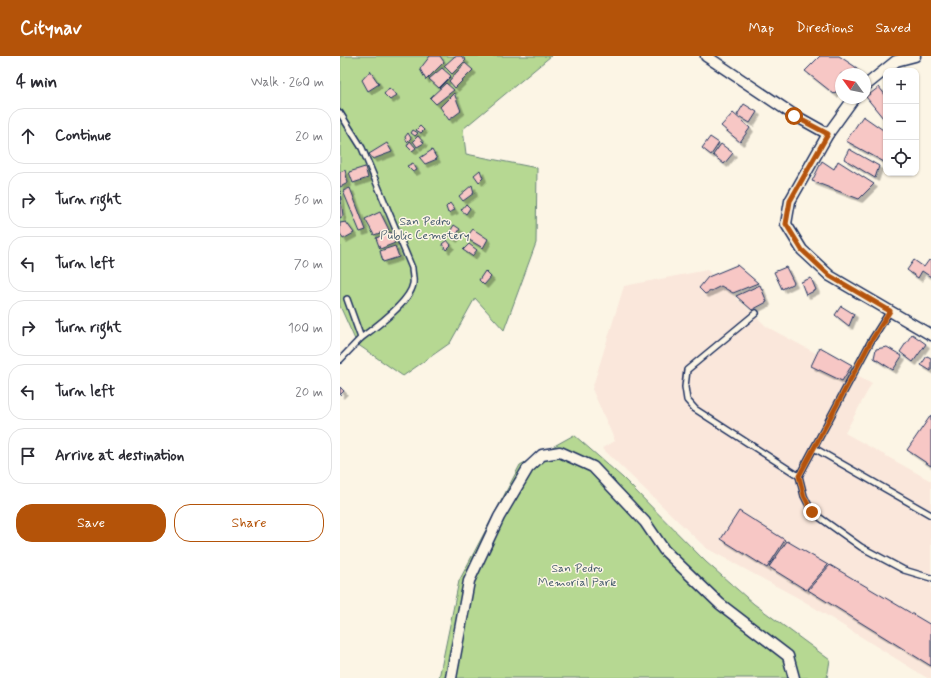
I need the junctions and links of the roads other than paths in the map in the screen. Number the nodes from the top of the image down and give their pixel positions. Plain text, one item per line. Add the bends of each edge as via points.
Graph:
1 (706, 56) edge
2 (914, 56) edge
3 (871, 81) edge
4 (850, 104) edge
5 (340, 113) edge
6 (828, 134) junction
7 (347, 299) dead end
8 (890, 311) junction
9 (756, 313) dead end
10 (931, 335) edge
11 (361, 338) junction
12 (340, 360) edge
13 (814, 448) junction
14 (799, 476) junction
15 (931, 515) edge
16 (931, 578) edge
17 (451, 678) edge
18 (794, 678) edge

1 - 6 street via 794,116
2 - 3 street via 896,61
4 - 6 street
5 - 11 lane via 362,148 412,268 414,282 411,292 402,303
6 - 8 street via 790,201 786,224 802,250 830,276
7 - 11 lane
8 - 10 street
8 - 13 lane via 871,341
9 - 14 lane via 687,370 687,400 695,409
11 - 12 lane
13 - 14 lane
13 - 15 lane
14 - 16 lane via 804,496 812,512 861,547 904,570
17 - 18 street via 469,581 499,517 528,468 542,455 560,452 593,467 645,522 664,550 720,604 788,656

